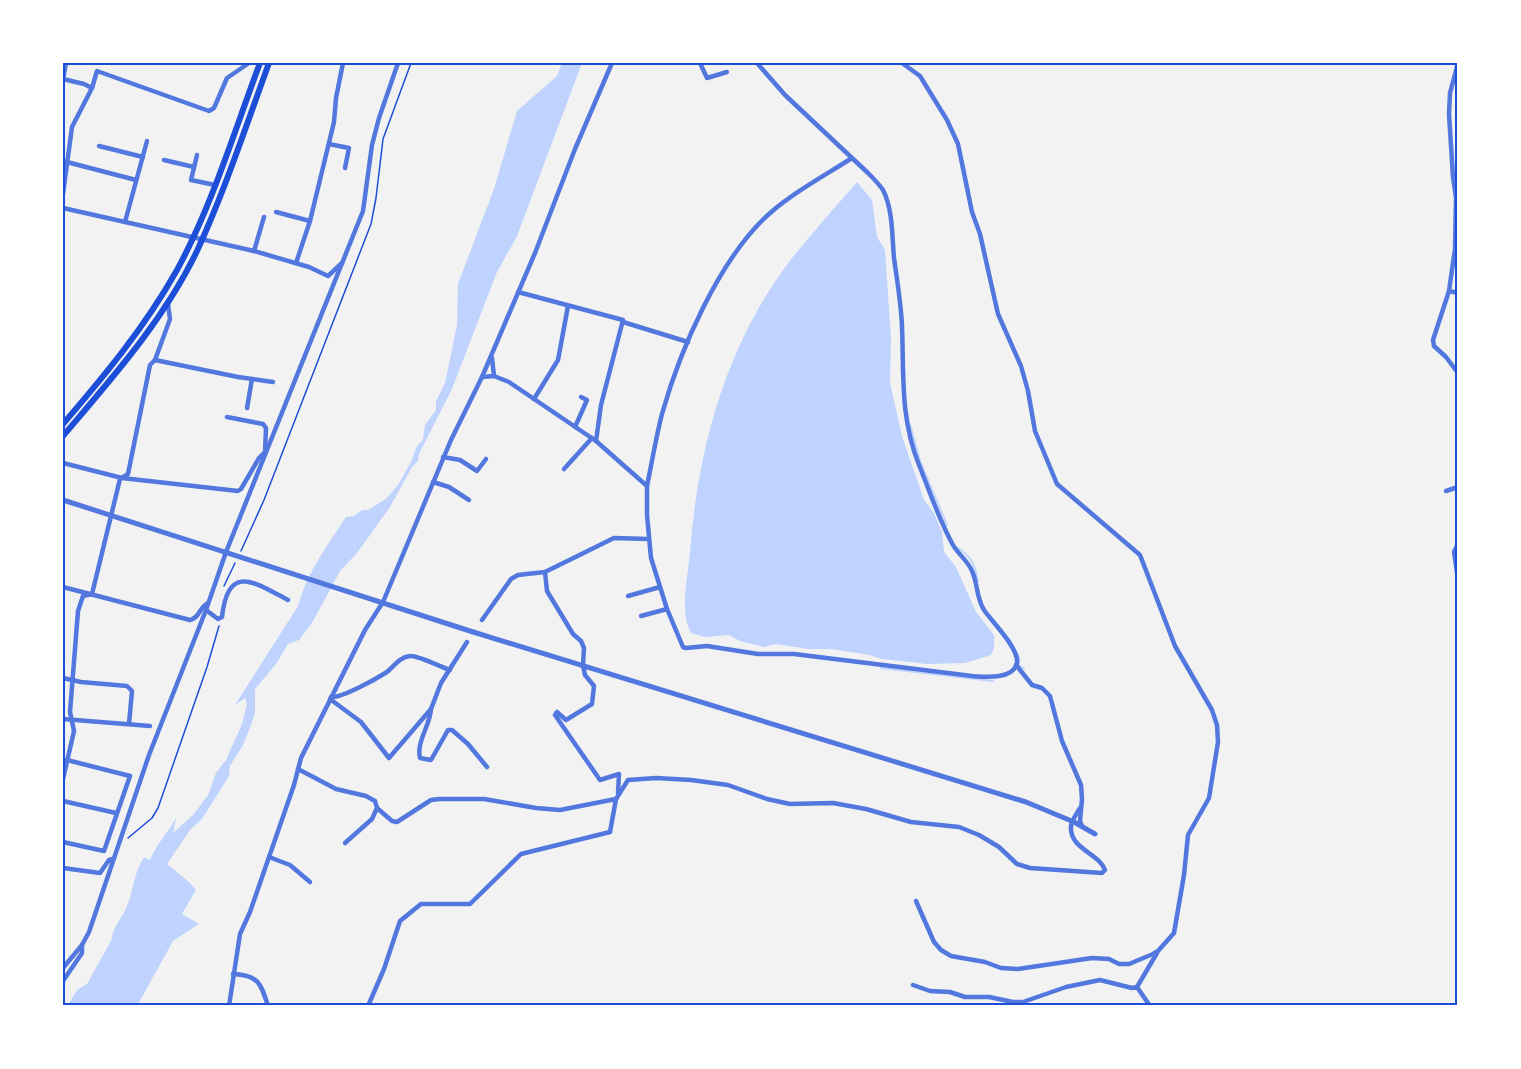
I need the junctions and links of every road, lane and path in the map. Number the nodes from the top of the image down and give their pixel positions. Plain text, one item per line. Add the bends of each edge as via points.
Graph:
1 (66, 63) edge
2 (269, 63) edge
3 (343, 63) edge
4 (398, 63) edge
5 (411, 63) edge
6 (612, 63) edge
7 (699, 63) edge
8 (757, 63) edge
9 (902, 63) edge
10 (1458, 63) edge
11 (248, 64) edge
12 (259, 65) edge
13 (727, 72) dead end
14 (63, 79) edge
15 (92, 88) junction
16 (63, 125) edge
17 (72, 127) junction
18 (147, 141) dead end
19 (329, 144) junction
20 (99, 146) dead end
21 (142, 156) junction
22 (197, 156) dead end
23 (852, 158) junction
24 (164, 160) dead end
25 (66, 162) edge
26 (194, 167) junction
27 (345, 168) dead end
28 (136, 180) junction
29 (214, 185) junction
30 (63, 194) edge
31 (63, 208) edge
32 (276, 212) dead end
33 (264, 216) dead end
34 (310, 221) junction
35 (125, 222) junction
36 (193, 238) junction
37 (201, 240) junction
38 (254, 251) junction
39 (344, 261) junction
40 (296, 263) junction
41 (1449, 291) junction
42 (519, 292) junction
43 (1458, 293) edge
44 (167, 301) junction
45 (568, 306) junction
46 (623, 322) junction
47 (688, 342) junction
48 (493, 352) junction
49 (155, 360) junction
50 (1458, 373) edge
51 (494, 376) junction
52 (482, 377) junction
53 (252, 379) junction
54 (273, 382) dead end
55 (581, 398) dead end
56 (534, 399) junction
57 (247, 408) dead end
58 (227, 417) dead end
59 (63, 423) edge
60 (575, 427) junction
61 (63, 436) edge
62 (594, 440) junction
63 (265, 452) junction
64 (444, 457) junction
65 (486, 459) dead end
66 (63, 463) edge
67 (564, 469) dead end
68 (122, 478) junction
69 (433, 482) junction
70 (647, 486) junction
71 (1458, 487) edge
72 (1446, 491) dead end
73 (63, 500) edge
74 (470, 500) dead end
75 (110, 515) junction
76 (648, 539) junction
77 (1458, 544) edge
78 (227, 552) junction
79 (240, 553) dead end
80 (235, 563) dead end
81 (545, 573) junction
82 (1458, 579) edge
83 (63, 587) edge
84 (660, 587) junction
85 (222, 592) dead end
86 (92, 594) junction
87 (628, 596) dead end
88 (288, 600) dead end
89 (380, 601) junction
90 (208, 603) junction
91 (667, 609) junction
92 (206, 610) junction
93 (641, 616) dead end
94 (218, 620) junction
95 (482, 620) dead end
96 (467, 642) dead end
97 (583, 665) junction
98 (1016, 665) junction
99 (450, 670) junction
100 (63, 678) edge
101 (73, 680) junction
102 (330, 698) junction
103 (431, 709) junction
104 (63, 719) edge
105 (70, 720) junction
106 (129, 724) junction
107 (150, 726) dead end
108 (67, 760) junction
109 (488, 768) dead end
110 (298, 769) junction
111 (63, 779) edge
112 (617, 797) junction
113 (63, 801) edge
114 (377, 808) junction
115 (1080, 808) junction
116 (116, 813) junction
117 (1082, 826) junction
118 (1095, 834) dead end
119 (63, 842) edge
120 (345, 843) dead end
121 (124, 845) dead end
122 (269, 857) junction
123 (113, 859) junction
124 (63, 868) edge
125 (310, 882) dead end
126 (916, 901) dead end
127 (82, 945) junction
128 (1158, 951) junction
129 (63, 968) edge
130 (234, 974) junction
131 (63, 981) edge
132 (913, 985) dead end
133 (1137, 987) junction
134 (1023, 1004) edge
135 (229, 1006) edge
136 (268, 1006) edge
137 (368, 1006) edge
138 (1150, 1006) edge

1 - 14 street
2 - 37 main road
3 - 19 street
4 - 39 street via 372,145 363,211
5 - 79 path via 383,139 371,224 273,479
6 - 42 street
7 - 13 street via 707,78
8 - 23 street via 784,95
9 - 128 street via 920,76 958,144 998,314 1021,366 1035,431 1057,484 1140,555 1175,646 1217,725 1209,798 1188,835 1174,933
10 - 41 street via 1449,114 1456,198
11 - 12 street
11 - 15 street via 227,78 209,111 97,71
12 - 29 main road
14 - 15 street
15 - 17 street
16 - 17 street
17 - 25 street
18 - 21 street
19 - 27 street via 349,148
19 - 34 street
20 - 21 street
21 - 28 street
22 - 26 street
23 - 47 street via 787,200 745,239 707,301
23 - 98 street via 879,185 887,203 902,325 905,414 918,462 953,546 972,569 980,602 1011,645
24 - 26 street
25 - 28 street
25 - 30 street
26 - 29 street via 191,180
28 - 35 street
29 - 36 main road
31 - 35 street
32 - 34 street
33 - 38 street
34 - 40 street
35 - 36 street
36 - 37 street
36 - 59 main road via 137,334
37 - 38 street
37 - 44 main road
38 - 40 street
39 - 40 street via 328,276
39 - 63 street
41 - 43 street
41 - 50 street via 1433,340
42 - 45 street
42 - 48 street
44 - 49 street via 170,319
44 - 61 main road via 119,369
45 - 46 street
45 - 56 street via 558,360
46 - 47 street
46 - 62 street
47 - 70 street via 662,415
48 - 51 street
48 - 52 street
49 - 53 street
49 - 68 street via 150,365 128,474
51 - 52 street
51 - 56 street
52 - 64 street
53 - 54 street
53 - 57 street
55 - 60 street via 587,400
56 - 60 street
58 - 63 street via 262,424 266,428
60 - 62 street
62 - 67 street
62 - 70 street
63 - 68 street via 238,491
63 - 78 street
64 - 65 street via 460,460 477,471
64 - 69 street
66 - 68 street
68 - 75 street
69 - 74 street
69 - 89 street
70 - 76 street
71 - 72 street
73 - 75 street
75 - 78 street
75 - 86 street
76 - 81 street via 614,538
76 - 84 street
77 - 82 street via 1454,552
78 - 89 street
78 - 90 street
80 - 85 path
81 - 95 street via 511,579
81 - 97 street via 547,591 584,648
83 - 86 street
84 - 87 street
84 - 91 street
86 - 90 street via 190,620
86 - 101 street via 84,596 78,611
88 - 94 street via 252,582 241,581 228,590
89 - 97 street
89 - 102 street
90 - 92 street
91 - 93 street
91 - 98 street via 686,648 707,646 758,654 794,654 991,677 1003,675
92 - 94 street
92 - 123 street via 149,754
94 - 121 path via 219,630 158,808
96 - 99 street
97 - 112 street via 594,686 592,704 566,720 557,712 555,715 600,780 619,774
97 - 117 street via 1026,802
98 - 115 street via 1032,685 1050,696 1062,741 1078,775
99 - 102 street via 408,656 347,694
99 - 103 street
100 - 101 street
101 - 105 street
101 - 106 street via 127,686 132,691
102 - 103 street via 361,722 389,758
102 - 110 street
103 - 109 street via 420,758 431,760 448,730 452,730
104 - 105 street
105 - 106 street
105 - 108 street via 74,731
106 - 107 street
108 - 111 street
108 - 116 street via 130,776
110 - 114 street via 336,789 366,796 375,801
110 - 122 street
112 - 114 street via 560,810 484,799 439,799 397,822
112 - 115 street via 628,780 656,778 728,785 790,804 833,803 911,822 959,827 999,847 1017,864 1101,873 1105,870 1103,864 1080,848 1071,825
112 - 137 street via 610,832 521,854 470,904 421,904 400,921
113 - 116 street
114 - 120 street via 372,819
115 - 117 street
116 - 119 street via 104,851
117 - 118 street
122 - 125 street via 290,865
122 - 130 street via 240,934
123 - 124 street via 100,873
123 - 127 street
126 - 128 street via 941,950 1001,968 1092,958 1129,964
127 - 129 street
127 - 131 street via 82,953
128 - 133 street
130 - 135 street
130 - 136 street via 256,980
132 - 134 street via 964,997
133 - 134 street via 1100,980 1066,987
133 - 138 street

